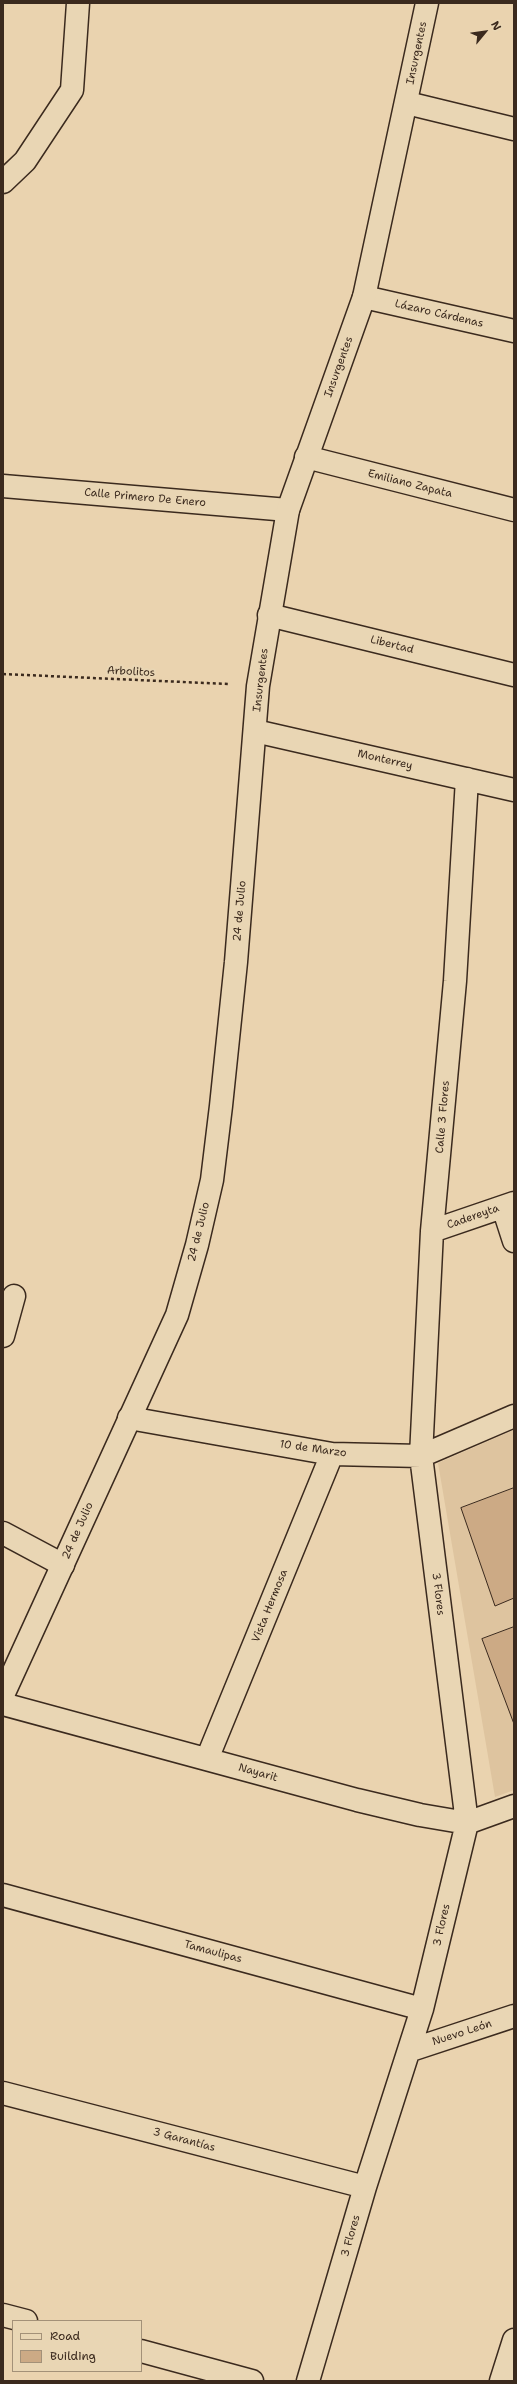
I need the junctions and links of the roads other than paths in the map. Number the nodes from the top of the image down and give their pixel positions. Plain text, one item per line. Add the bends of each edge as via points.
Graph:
1 (78, 3) edge
2 (427, 3) edge
3 (407, 103) junction
4 (514, 130) edge
5 (3, 182) edge
6 (364, 297) junction
7 (514, 331) edge
8 (306, 457) junction
9 (3, 486) edge
10 (288, 510) junction
11 (514, 510) edge
12 (269, 616) junction
13 (514, 676) edge
14 (255, 731) junction
15 (467, 779) junction
16 (514, 790) edge
17 (508, 1205) edge
18 (432, 1231) junction
19 (514, 1241) edge
20 (14, 1296) dead end
21 (3, 1336) edge
22 (514, 1416) edge
23 (129, 1418) junction
24 (332, 1454) junction
25 (421, 1456) junction
26 (3, 1533) edge
27 (63, 1565) junction
28 (3, 1695) edge
29 (3, 1704) edge
30 (207, 1758) junction
31 (514, 1806) edge
32 (466, 1822) junction
33 (3, 1894) edge
34 (422, 2009) junction
35 (514, 2016) edge
36 (411, 2050) junction
37 (3, 2093) edge
38 (365, 2187) junction
39 (514, 2340) edge
40 (142, 2352) edge
41 (252, 2381) edge
42 (308, 2381) edge
43 (501, 2381) edge

1 - 5 street via 72,90 25,161
2 - 3 street, Insurgentes
3 - 4 street
3 - 6 street, Insurgentes
6 - 7 street, Lázaro Cárdenas
6 - 8 street, Insurgentes
8 - 10 street, Insurgentes
8 - 11 street, Emiliano Zapata
9 - 10 street, Calle Primero De Enero
10 - 12 street, Insurgentes
12 - 13 street, Libertad
12 - 14 street, Insurgentes via 258,686
14 - 15 street, Monterrey
14 - 23 street, 24 de Julio via 236,962 212,1180 177,1316
15 - 16 street, Monterrey
15 - 18 street, Calle 3 Flores via 455,981
17 - 18 street, Cadereyta
17 - 19 street
18 - 25 street, Calle 3 Flores
20 - 21 street
22 - 25 street, 10 de Marzo
23 - 24 street, 10 de Marzo
23 - 27 street, 24 de Julio
24 - 25 street, 10 de Marzo
24 - 30 street, Vista Hermosa
25 - 32 street, 3 Flores
26 - 27 street
27 - 28 street, 24 de Julio
29 - 30 street, Nayarit
30 - 32 street, Nayarit via 357,1800 420,1815
31 - 32 street, Nayarit
32 - 34 street, 3 Flores
33 - 34 street, Tamaulipas
34 - 36 street, 3 Flores
35 - 36 street, Nuevo León
36 - 38 street, 3 Flores
37 - 38 street, 3 Garantías
38 - 42 street, 3 Flores
39 - 43 street
40 - 41 street

